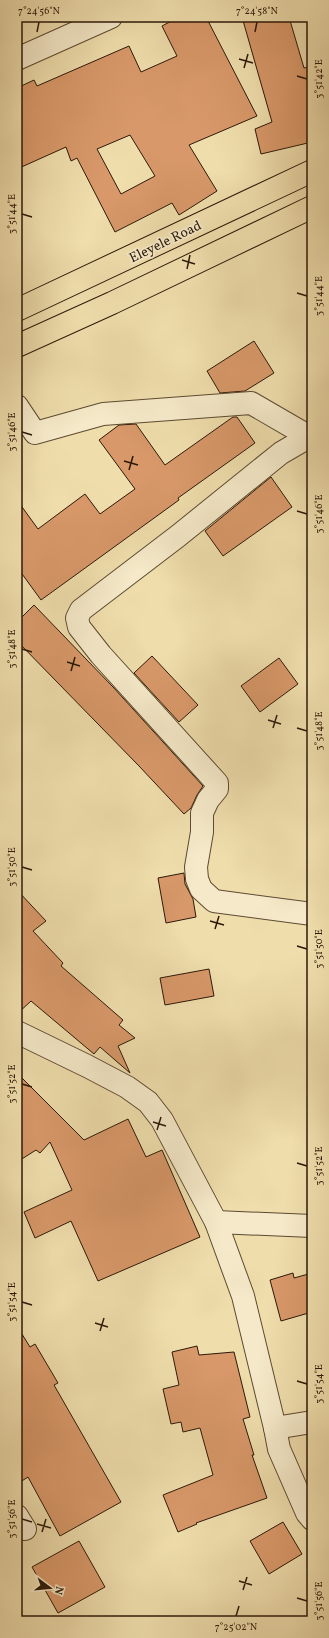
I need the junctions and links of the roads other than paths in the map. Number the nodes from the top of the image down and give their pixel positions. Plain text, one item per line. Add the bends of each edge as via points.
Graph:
1 (96, 20) edge
2 (17, 59) edge
3 (312, 171) edge
4 (312, 207) edge
5 (17, 310) edge
6 (17, 346) edge
7 (17, 406) edge
8 (310, 436) edge
9 (312, 914) edge
10 (17, 1032) edge
11 (216, 1222) junction
12 (312, 1226) edge
13 (312, 1422) edge
14 (275, 1428) junction
15 (312, 1519) edge

1 - 2 street
3 - 5 main road, Eleyele Road
4 - 6 main road
7 - 8 street via 35,433 103,414 251,403
8 - 9 street via 281,453 81,610 77,618 79,627 101,655 218,783 217,789 202,812 202,832 196,866 201,889 214,901
10 - 11 street via 127,1087 148,1102 162,1120
11 - 12 street
11 - 14 street via 243,1296
13 - 14 street
14 - 15 street via 279,1449

